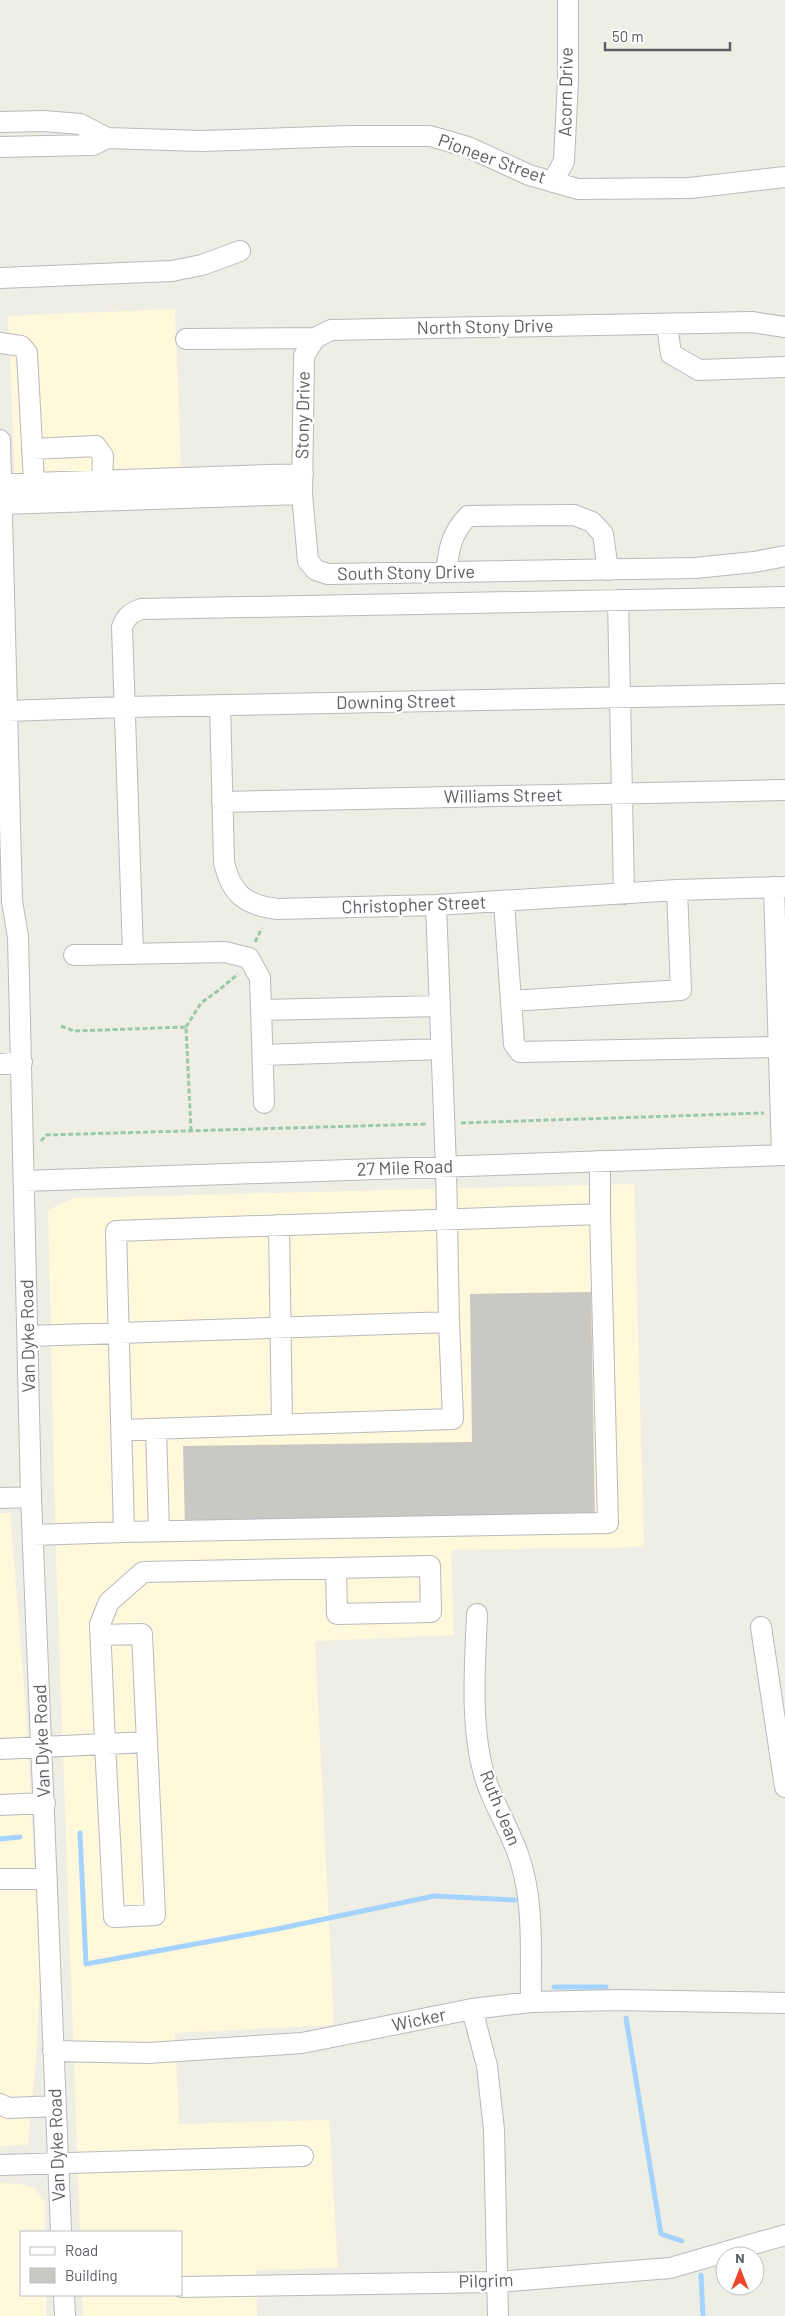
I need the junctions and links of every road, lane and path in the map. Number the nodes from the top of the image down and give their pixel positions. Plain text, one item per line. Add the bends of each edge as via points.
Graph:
1 (568, 0) edge
2 (0, 122) edge
3 (107, 138) junction
4 (0, 147) edge
5 (785, 177) edge
6 (553, 182) junction
7 (240, 251) dead end
8 (0, 278) edge
9 (667, 324) junction
10 (785, 327) edge
11 (315, 338) junction
12 (186, 339) dead end
13 (0, 343) edge
14 (785, 368) edge
15 (0, 440) edge
16 (32, 450) junction
17 (303, 474) junction
18 (102, 480) junction
19 (34, 482) junction
20 (2, 492) edge
21 (302, 494) junction
22 (785, 556) edge
23 (608, 570) junction
24 (446, 572) junction
25 (785, 597) edge
26 (618, 600) junction
27 (3, 609) edge
28 (785, 694) edge
29 (619, 698) junction
30 (220, 705) junction
31 (124, 707) junction
32 (7, 712) junction
33 (785, 790) edge
34 (621, 794) junction
35 (222, 802) junction
36 (780, 887) edge
37 (677, 890) junction
38 (624, 894) junction
39 (6, 901) edge
40 (504, 902) junction
41 (436, 905) junction
42 (8, 924) edge
43 (262, 928) dead end
44 (133, 953) junction
45 (74, 955) dead end
46 (247, 957) junction
47 (511, 1001) junction
48 (440, 1006) junction
49 (262, 1010) junction
50 (61, 1026) dead end
51 (186, 1028) junction
52 (779, 1047) junction
53 (441, 1049) junction
54 (263, 1055) junction
55 (22, 1062) junction
56 (0, 1064) edge
57 (264, 1103) dead end
58 (769, 1113) dead end
59 (455, 1123) dead end
60 (431, 1124) dead end
61 (191, 1131) junction
62 (39, 1145) dead end
63 (783, 1155) edge
64 (600, 1161) junction
65 (446, 1167) junction
66 (24, 1181) junction
67 (600, 1214) junction
68 (447, 1219) junction
69 (279, 1225) junction
70 (449, 1322) junction
71 (281, 1327) junction
72 (119, 1332) junction
73 (29, 1336) junction
74 (282, 1425) junction
75 (156, 1429) junction
76 (122, 1430) junction
77 (31, 1497) junction
78 (0, 1498) edge
79 (159, 1531) junction
80 (124, 1532) junction
81 (33, 1535) junction
82 (336, 1568) junction
83 (476, 1614) dead end
84 (761, 1627) dead end
85 (100, 1635) junction
86 (147, 1742) junction
87 (105, 1744) junction
88 (42, 1747) junction
89 (0, 1749) edge
90 (785, 1787) edge
91 (44, 1803) junction
92 (0, 1805) edge
93 (47, 1879) junction
94 (0, 1880) edge
95 (531, 2002) junction
96 (785, 2003) edge
97 (472, 2009) junction
98 (53, 2051) junction
99 (0, 2104) edge
100 (56, 2106) junction
101 (303, 2156) dead end
102 (58, 2164) junction
103 (0, 2165) edge
104 (61, 2231) edge
105 (785, 2235) edge
106 (497, 2282) junction
107 (182, 2287) edge
108 (64, 2296) edge
109 (65, 2316) edge
110 (498, 2316) edge

1 - 6 street, Acorn Drive via 564,161
2 - 3 street, Pioneer Street via 80,124
3 - 4 street, Pioneer Street via 93,145
3 - 6 street, Pioneer Street via 201,141 430,136 468,146 529,175
5 - 6 street, Pioneer Street via 690,188 578,190
7 - 8 street via 202,265 172,271
9 - 10 street, North Stony Drive via 752,322
9 - 11 street, North Stony Drive via 331,330
9 - 14 street via 671,354 699,370
11 - 12 street, North Stony Drive
11 - 17 street, Stony Drive via 304,356
13 - 16 street via 21,346 26,353
15 - 20 street, Van Dyke Road
16 - 18 street via 96,446 103,456
16 - 19 street
17 - 18 street
17 - 21 street, Stony Drive
18 - 19 street
19 - 20 street
20 - 21 street
20 - 27 street, Van Dyke Road
21 - 24 street, South Stony Drive via 308,561 316,570 328,574
22 - 23 street, South Stony Drive via 695,568
23 - 24 street, South Stony Drive
23 - 24 street via 603,534 592,522 574,515 468,516 457,527 449,546
25 - 26 street
26 - 29 street
26 - 31 street via 141,609 125,619 122,628
27 - 32 street, Van Dyke Road
28 - 29 street, Downing Street
29 - 30 street, Downing Street
29 - 34 street
30 - 31 street, Downing Street
30 - 35 street, Christopher Street
31 - 32 street, Downing Street
31 - 44 street
32 - 39 street, Van Dyke Road
33 - 34 street, Williams Street
34 - 35 street, Williams Street
34 - 38 street
35 - 41 street, Christopher Street via 227,875 239,895 249,902 277,908
36 - 37 street, Christopher Street
36 - 52 street
37 - 38 street, Christopher Street
37 - 47 street via 681,990
38 - 40 street, Christopher Street
39 - 42 street, Van Dyke Road
40 - 41 street, Christopher Street
40 - 47 street
41 - 48 street
42 - 55 street, Van Dyke Road
43 - 46 path
44 - 45 street
44 - 46 street via 225,952
46 - 49 street via 260,978
46 - 51 path via 237,976 201,1002
47 - 52 street via 514,1044 520,1052
48 - 49 street
48 - 53 street
49 - 54 street
50 - 51 path via 74,1031
51 - 61 path
52 - 63 street
53 - 54 street
53 - 65 street
54 - 57 street
55 - 56 street
55 - 66 street, Van Dyke Road
58 - 59 path
60 - 61 path
61 - 62 path via 46,1135
63 - 64 street, 27 Mile Road
64 - 65 street, 27 Mile Road
64 - 67 street
65 - 66 street, 27 Mile Road
65 - 68 street
66 - 73 street, Van Dyke Road
67 - 68 street
67 - 79 street via 608,1522
68 - 69 street
68 - 70 street
69 - 71 street
69 - 72 street via 116,1231
70 - 71 street
70 - 74 street via 453,1419
71 - 72 street
71 - 74 street
72 - 73 street
72 - 76 street
73 - 77 street, Van Dyke Road
74 - 75 street
75 - 76 street
75 - 79 street
76 - 80 street
77 - 78 street
77 - 81 street, Van Dyke Road
79 - 80 street
80 - 81 street
81 - 88 street, Van Dyke Road
82 - 82 street via 430,1566 431,1612 337,1614
82 - 85 street via 143,1572 109,1602 100,1624
83 - 95 street, Ruth Jean via 478,1735 484,1774 519,1856 530,1901
84 - 90 street
85 - 86 street via 142,1634
85 - 87 street
86 - 87 street
86 - 87 street via 155,1915 114,1917
87 - 88 street
88 - 89 street
88 - 91 street, Van Dyke Road
91 - 92 street
91 - 93 street, Van Dyke Road
93 - 94 street
93 - 98 street, Van Dyke Road
95 - 96 street, Wicker
95 - 97 street, Wicker
97 - 98 street, Wicker via 302,2043 148,2053
97 - 106 street via 487,2066 494,2130
98 - 100 street, Van Dyke Road
99 - 100 street via 8,2108
100 - 102 street, Van Dyke Road
101 - 102 street
102 - 103 street
102 - 104 street, Van Dyke Road
105 - 106 street, Pilgrim via 670,2268
106 - 107 street, Pilgrim
106 - 110 street
108 - 109 street

